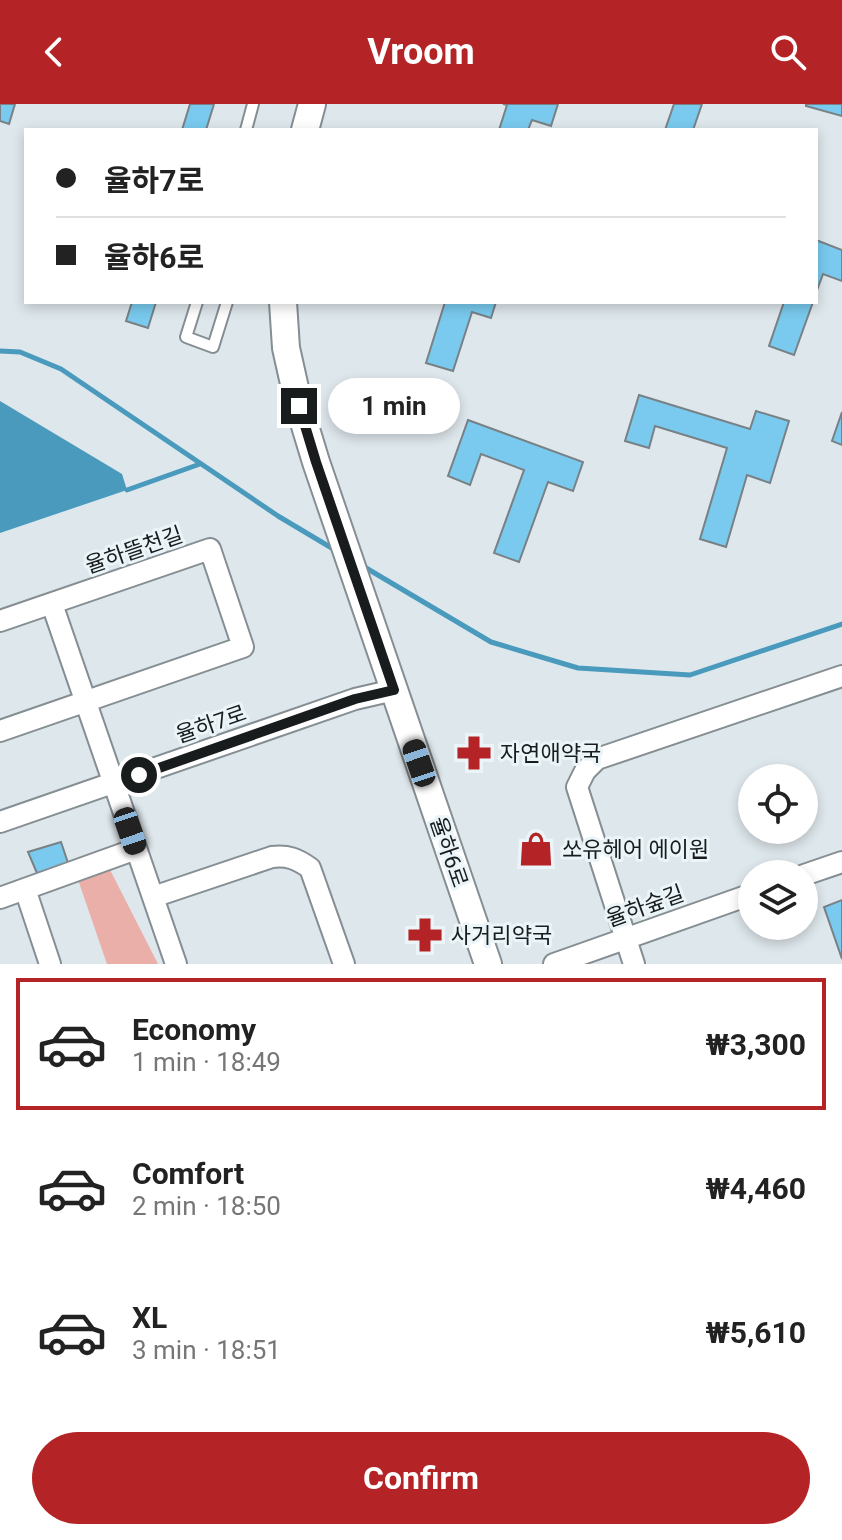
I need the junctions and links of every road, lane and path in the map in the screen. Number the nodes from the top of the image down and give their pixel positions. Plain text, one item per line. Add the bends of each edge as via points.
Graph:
1 (253, 104) edge
2 (312, 104) edge
3 (247, 128) edge
4 (306, 128) edge
5 (196, 304) edge
6 (226, 304) edge
7 (283, 304) edge
8 (52, 604) junction
9 (0, 621) edge
10 (842, 676) edge
11 (394, 690) junction
12 (85, 701) junction
13 (0, 731) edge
14 (114, 784) junction
15 (0, 822) edge
16 (136, 849) junction
17 (842, 862) edge
18 (818, 870) edge
19 (25, 889) junction
20 (153, 897) junction
21 (0, 898) edge
22 (738, 899) edge
23 (626, 938) junction
24 (50, 964) edge
25 (176, 964) edge
26 (344, 964) edge
27 (488, 964) edge
28 (554, 964) edge
29 (634, 964) edge

1 - 3 lane
2 - 4 street
5 - 6 lane via 186,337 213,347
7 - 11 street, 율하6로 via 299,406
8 - 9 street, 율하뜰천길
8 - 12 street
8 - 12 street, 율하뜰천길 via 210,549 243,647
10 - 23 street via 597,759 585,771 577,787
11 - 14 street, 율하7로
11 - 27 street, 율하6로
12 - 13 street, 율하뜰천길
12 - 14 street
14 - 15 street, 율하7로
14 - 16 street
16 - 19 street
16 - 20 street
17 - 18 street
19 - 21 street
19 - 24 street
20 - 25 street
20 - 26 street via 272,857 297,859 310,868
22 - 23 street, 율하숲길
23 - 28 street, 율하숲길
23 - 29 street

